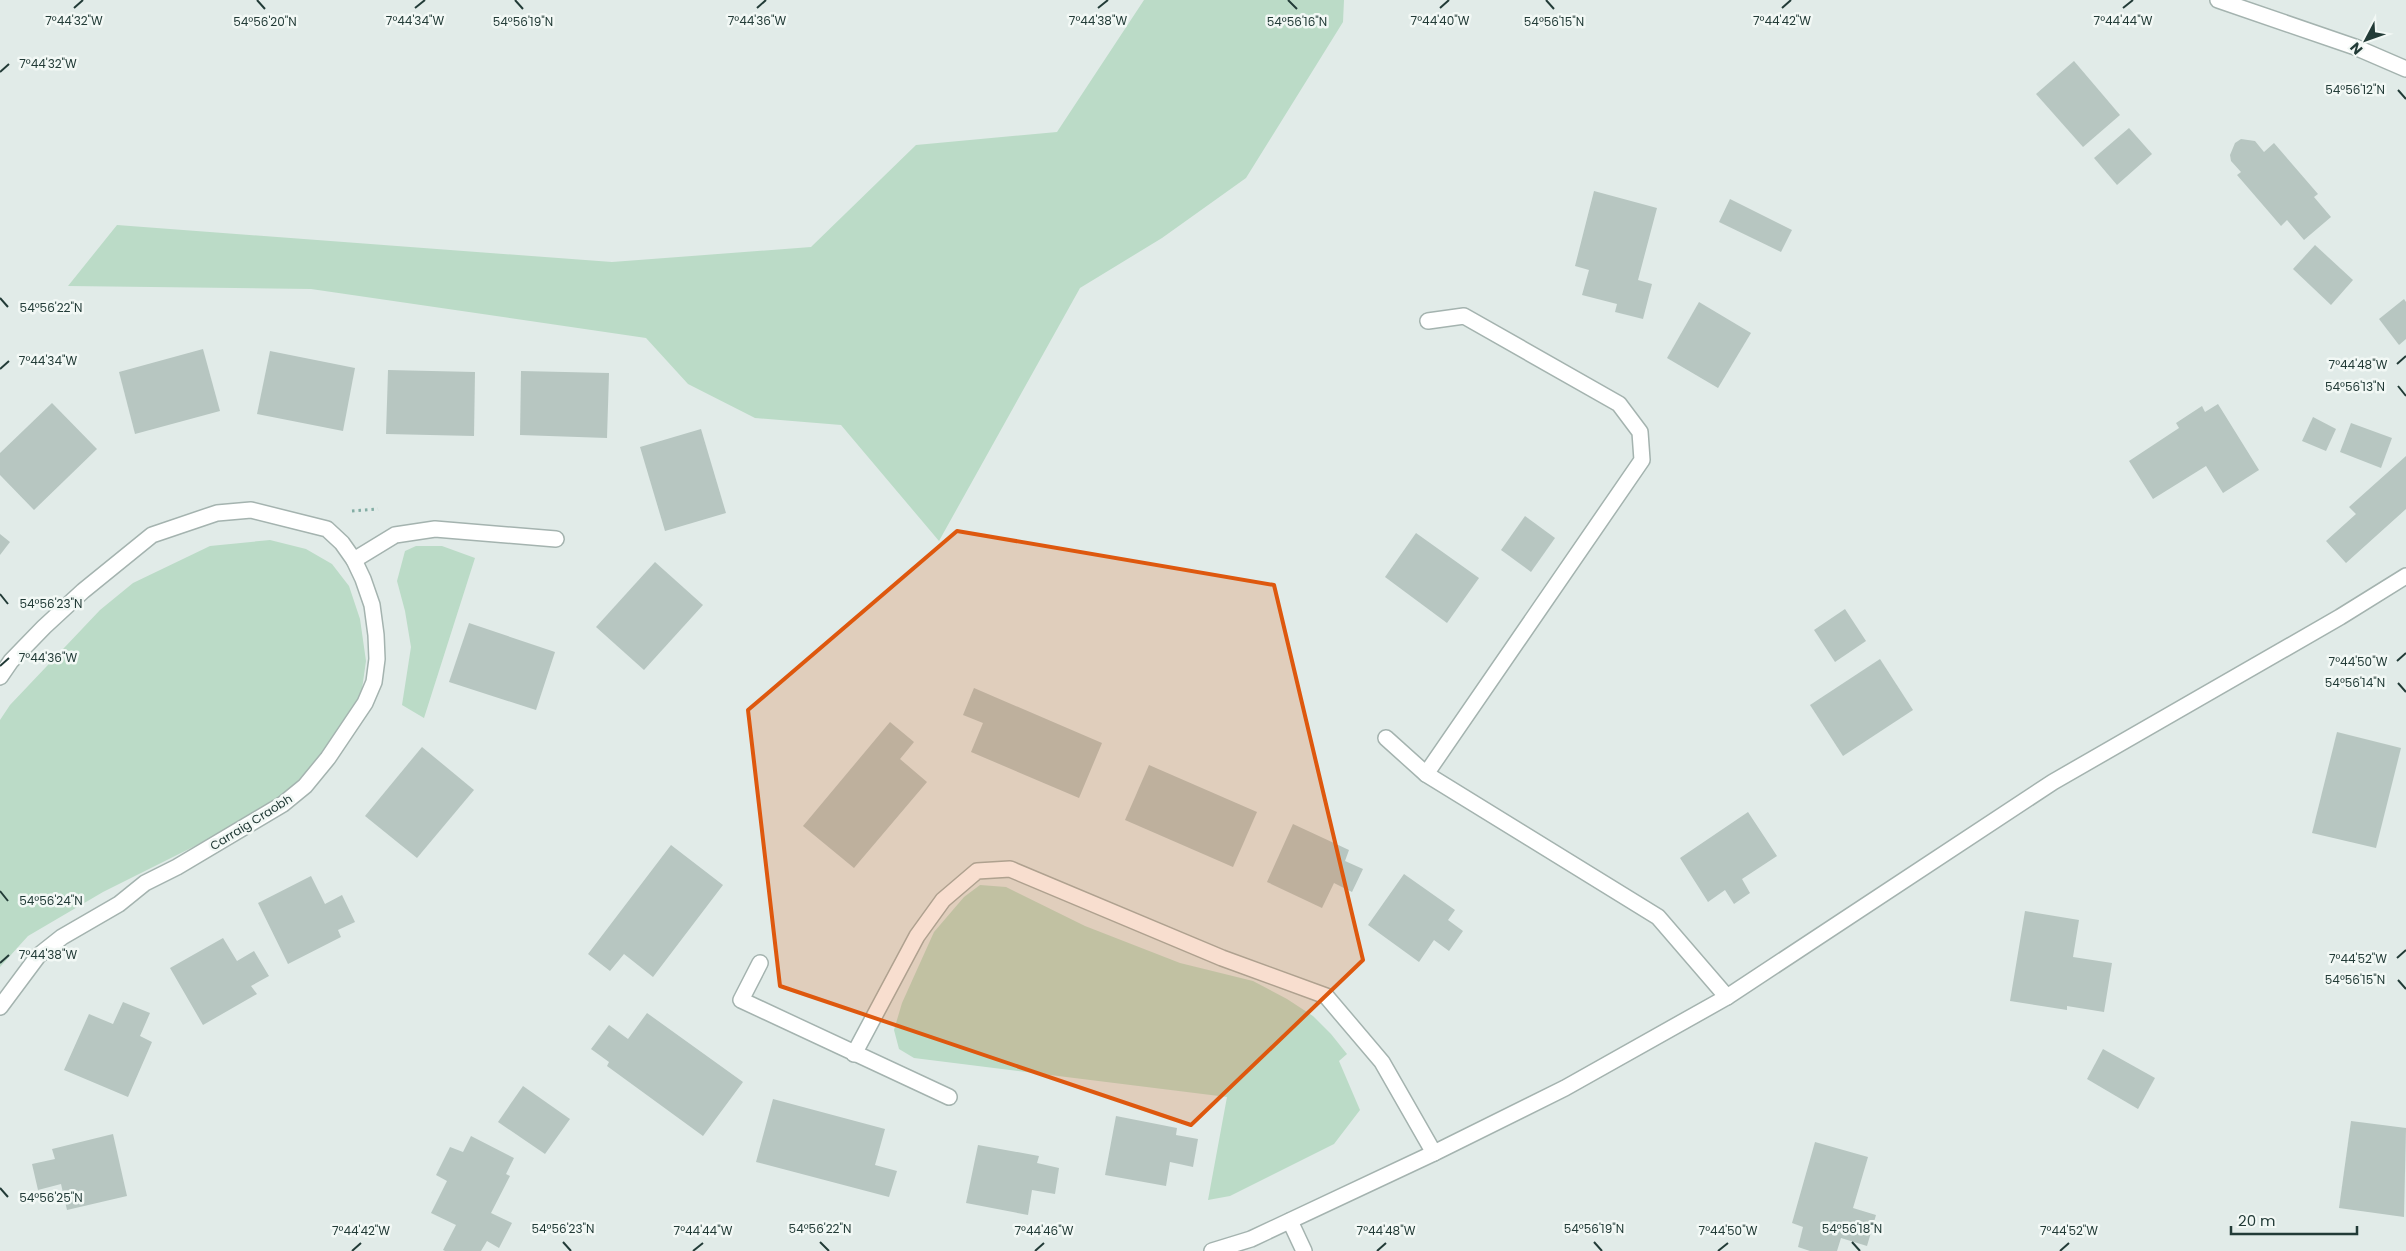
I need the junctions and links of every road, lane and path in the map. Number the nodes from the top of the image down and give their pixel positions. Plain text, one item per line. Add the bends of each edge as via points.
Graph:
1 (2218, 0) edge
2 (2406, 69) edge
3 (1428, 321) dead end
4 (556, 538) dead end
5 (354, 560) junction
6 (2406, 576) edge
7 (0, 677) edge
8 (1386, 738) dead end
9 (1426, 774) junction
10 (760, 963) dead end
11 (1727, 997) junction
12 (0, 1007) edge
13 (854, 1054) junction
14 (949, 1097) dead end
15 (1434, 1153) junction
16 (1290, 1221) junction
17 (1212, 1251) edge
18 (1304, 1251) edge

1 - 2 street via 2355,46
3 - 9 street via 1464,316 1619,404 1640,432 1642,460
4 - 5 street via 434,529 395,535
5 - 7 street, Carraig Craobh via 327,529 282,516 251,510 217,513 184,523 152,535 83,591 44,627
5 - 12 street, Carraig Craobh via 373,613 378,659 374,682 360,710 328,758 305,786 283,804 145,883 119,904 62,937 38,956
6 - 11 street via 2053,782
8 - 9 street
9 - 11 street via 1658,917
10 - 13 street via 741,1000
11 - 15 street via 1565,1088
13 - 14 street
13 - 15 street via 917,936 943,900 977,871 1010,869 1222,958 1326,996 1382,1062
15 - 16 street
16 - 17 street via 1251,1239
16 - 18 street

